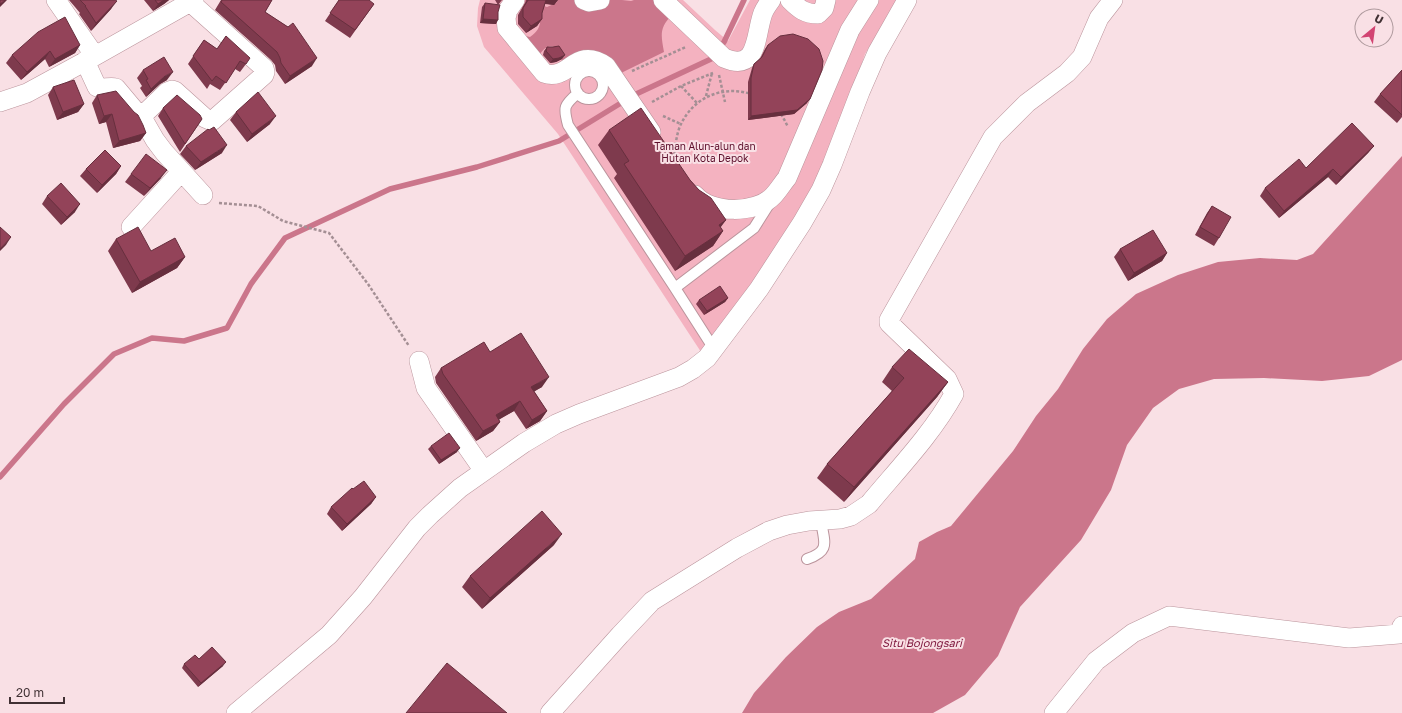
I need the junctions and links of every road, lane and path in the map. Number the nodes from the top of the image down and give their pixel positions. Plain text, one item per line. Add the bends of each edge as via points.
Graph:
1 (56, 0) edge
2 (515, 0) edge
3 (584, 0) edge
4 (600, 0) edge
5 (663, 0) edge
6 (771, 0) edge
7 (790, 0) edge
8 (826, 0) edge
9 (869, 0) edge
10 (907, 0) edge
11 (1113, 0) edge
12 (192, 1) edge
13 (703, 38) junction
14 (90, 58) junction
15 (712, 73) junction
16 (619, 84) junction
17 (682, 86) junction
18 (722, 91) junction
19 (578, 93) dead end
20 (754, 95) edge
21 (706, 97) junction
22 (0, 102) edge
23 (725, 102) dead end
24 (697, 103) junction
25 (636, 110) junction
26 (778, 111) edge
27 (140, 114) junction
28 (790, 133) dead end
29 (673, 157) junction
30 (181, 172) junction
31 (203, 195) joint
32 (773, 197) junction
33 (131, 226) dead end
34 (675, 288) junction
35 (714, 349) junction
36 (419, 361) joint
37 (484, 471) junction
38 (821, 521) junction
39 (807, 559) dead end
40 (1402, 626) edge
41 (236, 713) edge
42 (550, 713) edge
43 (1054, 713) edge

1 - 14 street
2 - 16 street via 508,10 507,28 544,73 558,74 582,60 598,60 606,66
3 - 4 street
5 - 13 street
6 - 13 street via 762,14 754,50 747,58 732,62 724,58
7 - 8 street via 809,14 818,14 824,8
9 - 32 street via 850,30 787,178
10 - 35 street via 877,53 821,190 788,246
11 - 38 street via 1099,18 1082,57 1067,73 1027,103 993,137 889,320 889,323 947,379 954,394 947,407 869,504 851,516
12 - 14 street
12 - 27 street via 264,68 264,75 212,121 172,90 144,114
13 - 16 path
14 - 22 street via 27,93
14 - 27 street via 97,87 116,88
15 - 17 path
15 - 18 path via 718,71
15 - 21 path
16 - 25 street
17 - 24 path
17 - 25 path
18 - 20 path via 742,91
18 - 21 path
18 - 23 path
19 - 34 lane via 566,103 564,112 568,125
21 - 24 path
24 - 29 path via 680,124
25 - 29 street
26 - 28 path
27 - 30 street via 155,140
29 - 32 street via 685,184 698,199 713,206 733,210 754,207
30 - 31 street
30 - 33 street
31 - 36 path via 211,202 258,206 283,221 329,233 368,284
32 - 34 lane via 754,228
34 - 35 lane
35 - 37 street via 698,366 679,377 556,424
36 - 37 street via 426,388
37 - 41 street via 460,488 417,528 348,615 328,635
38 - 39 lane via 825,545 823,551
38 - 42 street via 787,526 754,538 652,602
40 - 43 street via 1398,634 1349,638 1169,616 1133,633 1096,661

